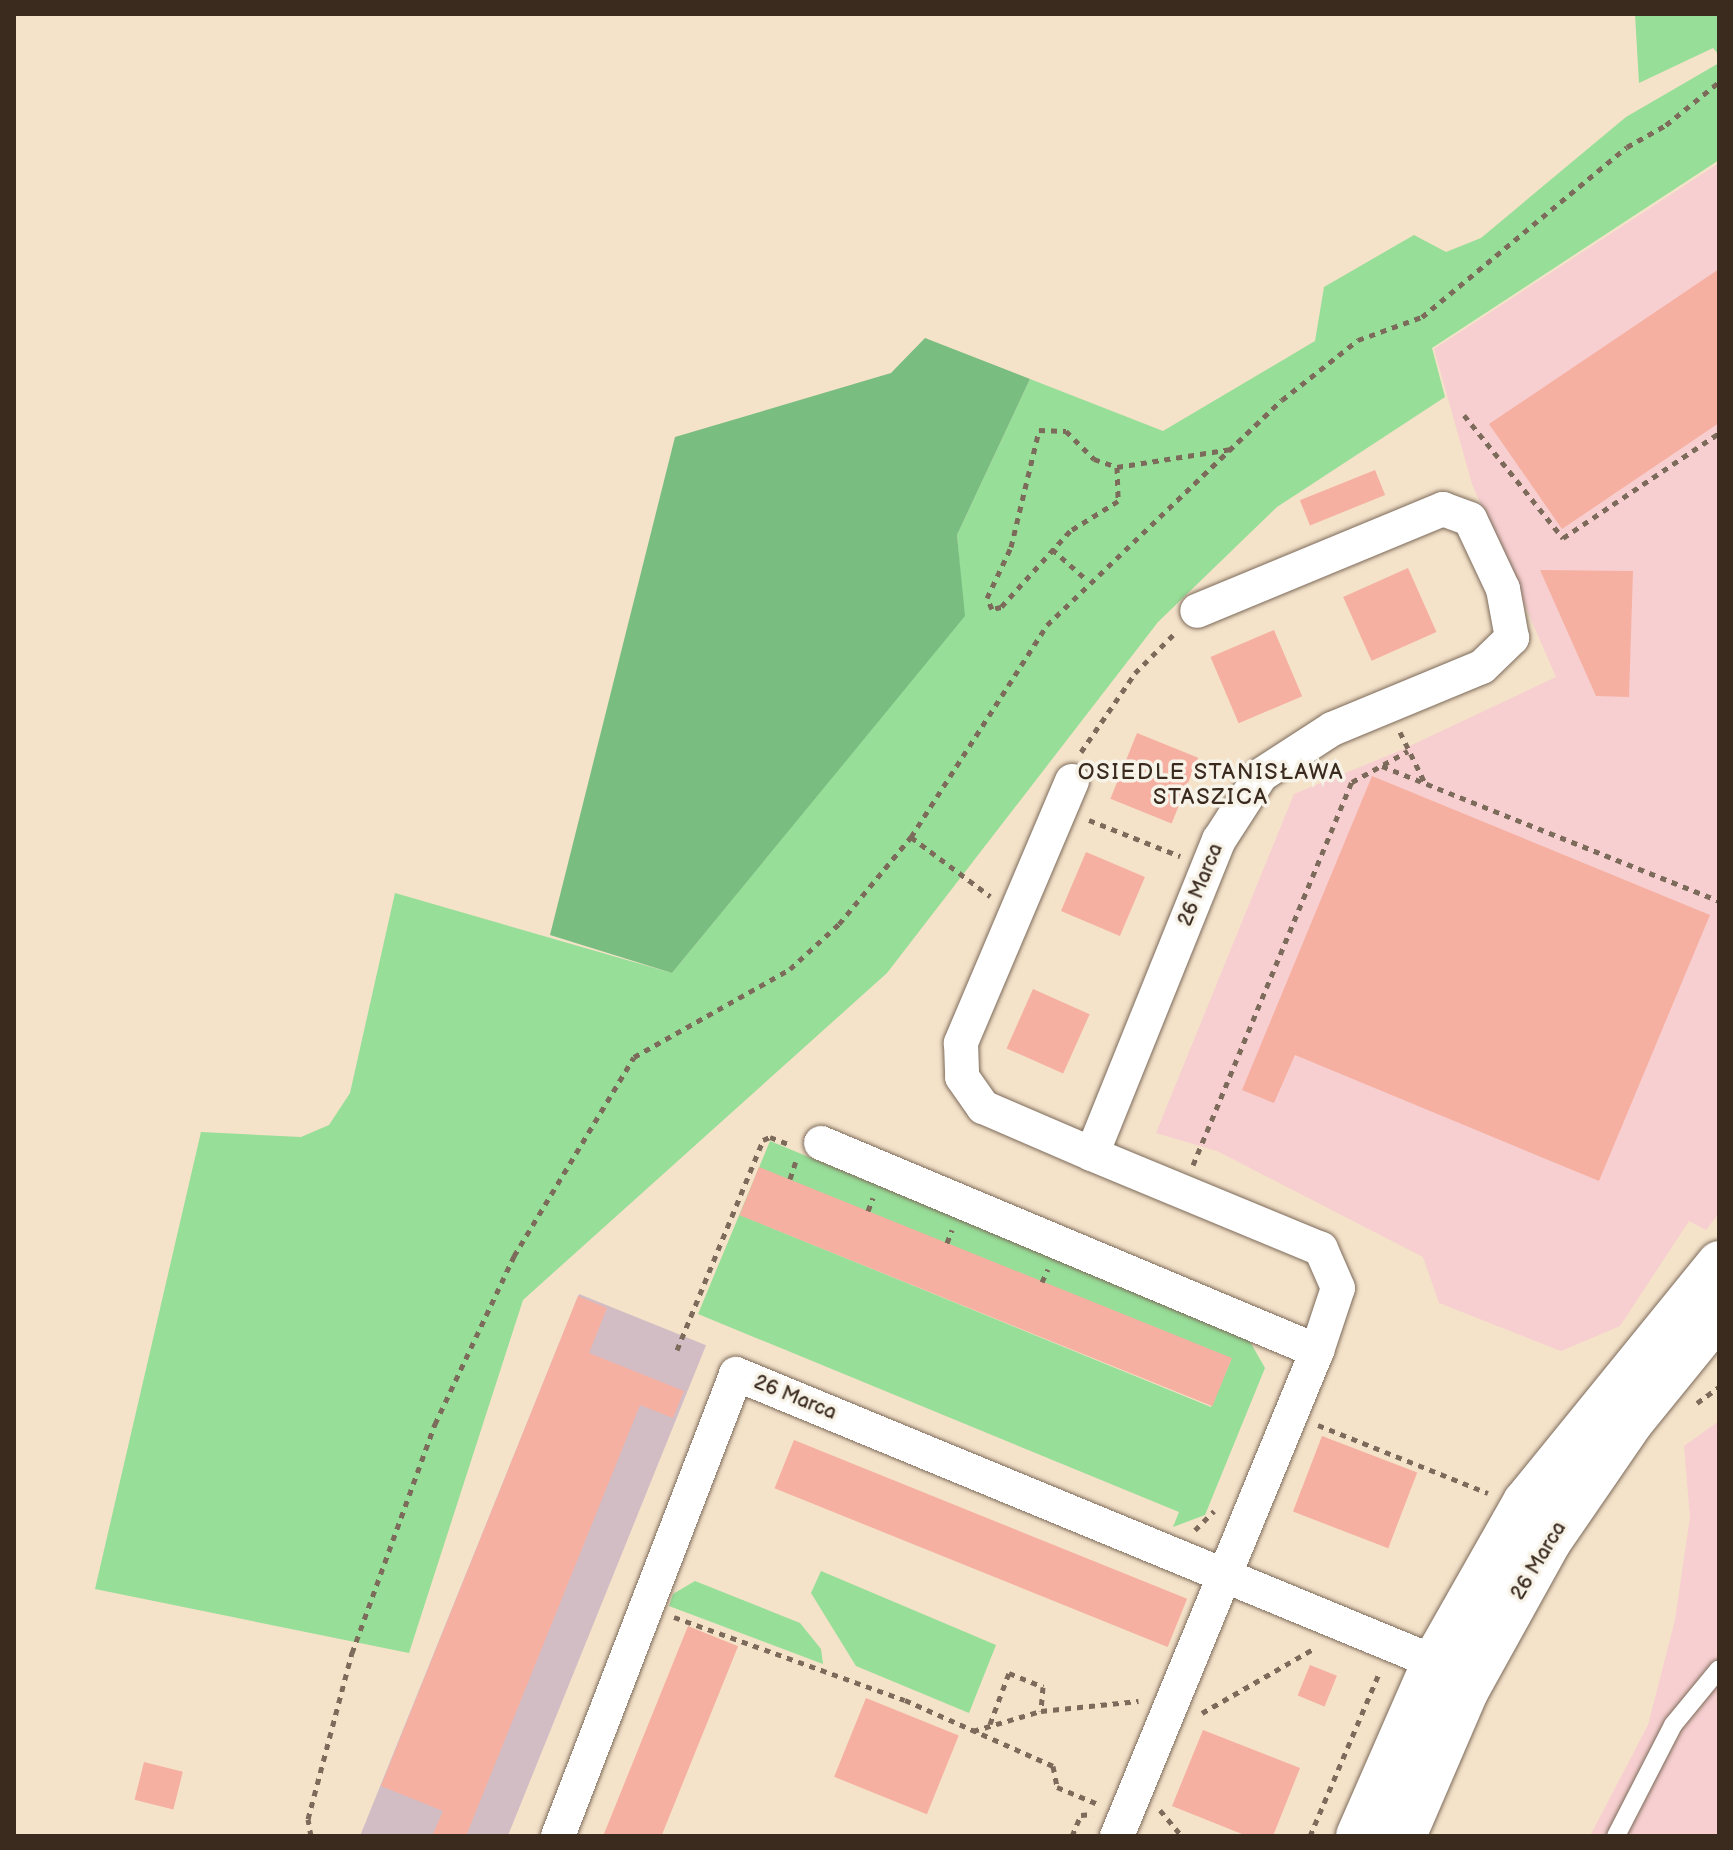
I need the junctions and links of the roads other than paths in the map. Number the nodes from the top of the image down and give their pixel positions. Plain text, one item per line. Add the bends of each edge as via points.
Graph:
1 (1197, 611) road end
2 (1067, 795) road end
3 (811, 1146) road end
4 (1092, 1154) junction
5 (1719, 1263) edge
6 (1719, 1314) edge
7 (1705, 1342) edge
8 (1317, 1351) junction
9 (1223, 1575) junction
10 (1434, 1662) junction
11 (1719, 1669) edge
12 (1111, 1820) edge
13 (558, 1836) edge
14 (1358, 1836) edge
15 (1404, 1836) edge
16 (1616, 1836) edge

1 - 4 street, 26 Marca via 1443,509 1470,519 1503,589 1512,638 1482,667 1332,729 1261,775 1219,840
2 - 4 street via 961,1043 962,1077 983,1107
3 - 8 street
4 - 8 street via 1321,1249 1338,1288
5 - 10 main road, 26 Marca via 1525,1502
6 - 7 main road, 26 Marca
7 - 15 main road, 26 Marca via 1633,1420 1549,1542 1467,1690
8 - 9 street
9 - 10 street, 26 Marca
9 - 12 street via 1169,1711
9 - 13 street, 26 Marca via 736,1374
10 - 14 main road, 26 Marca
11 - 16 lane via 1673,1725

